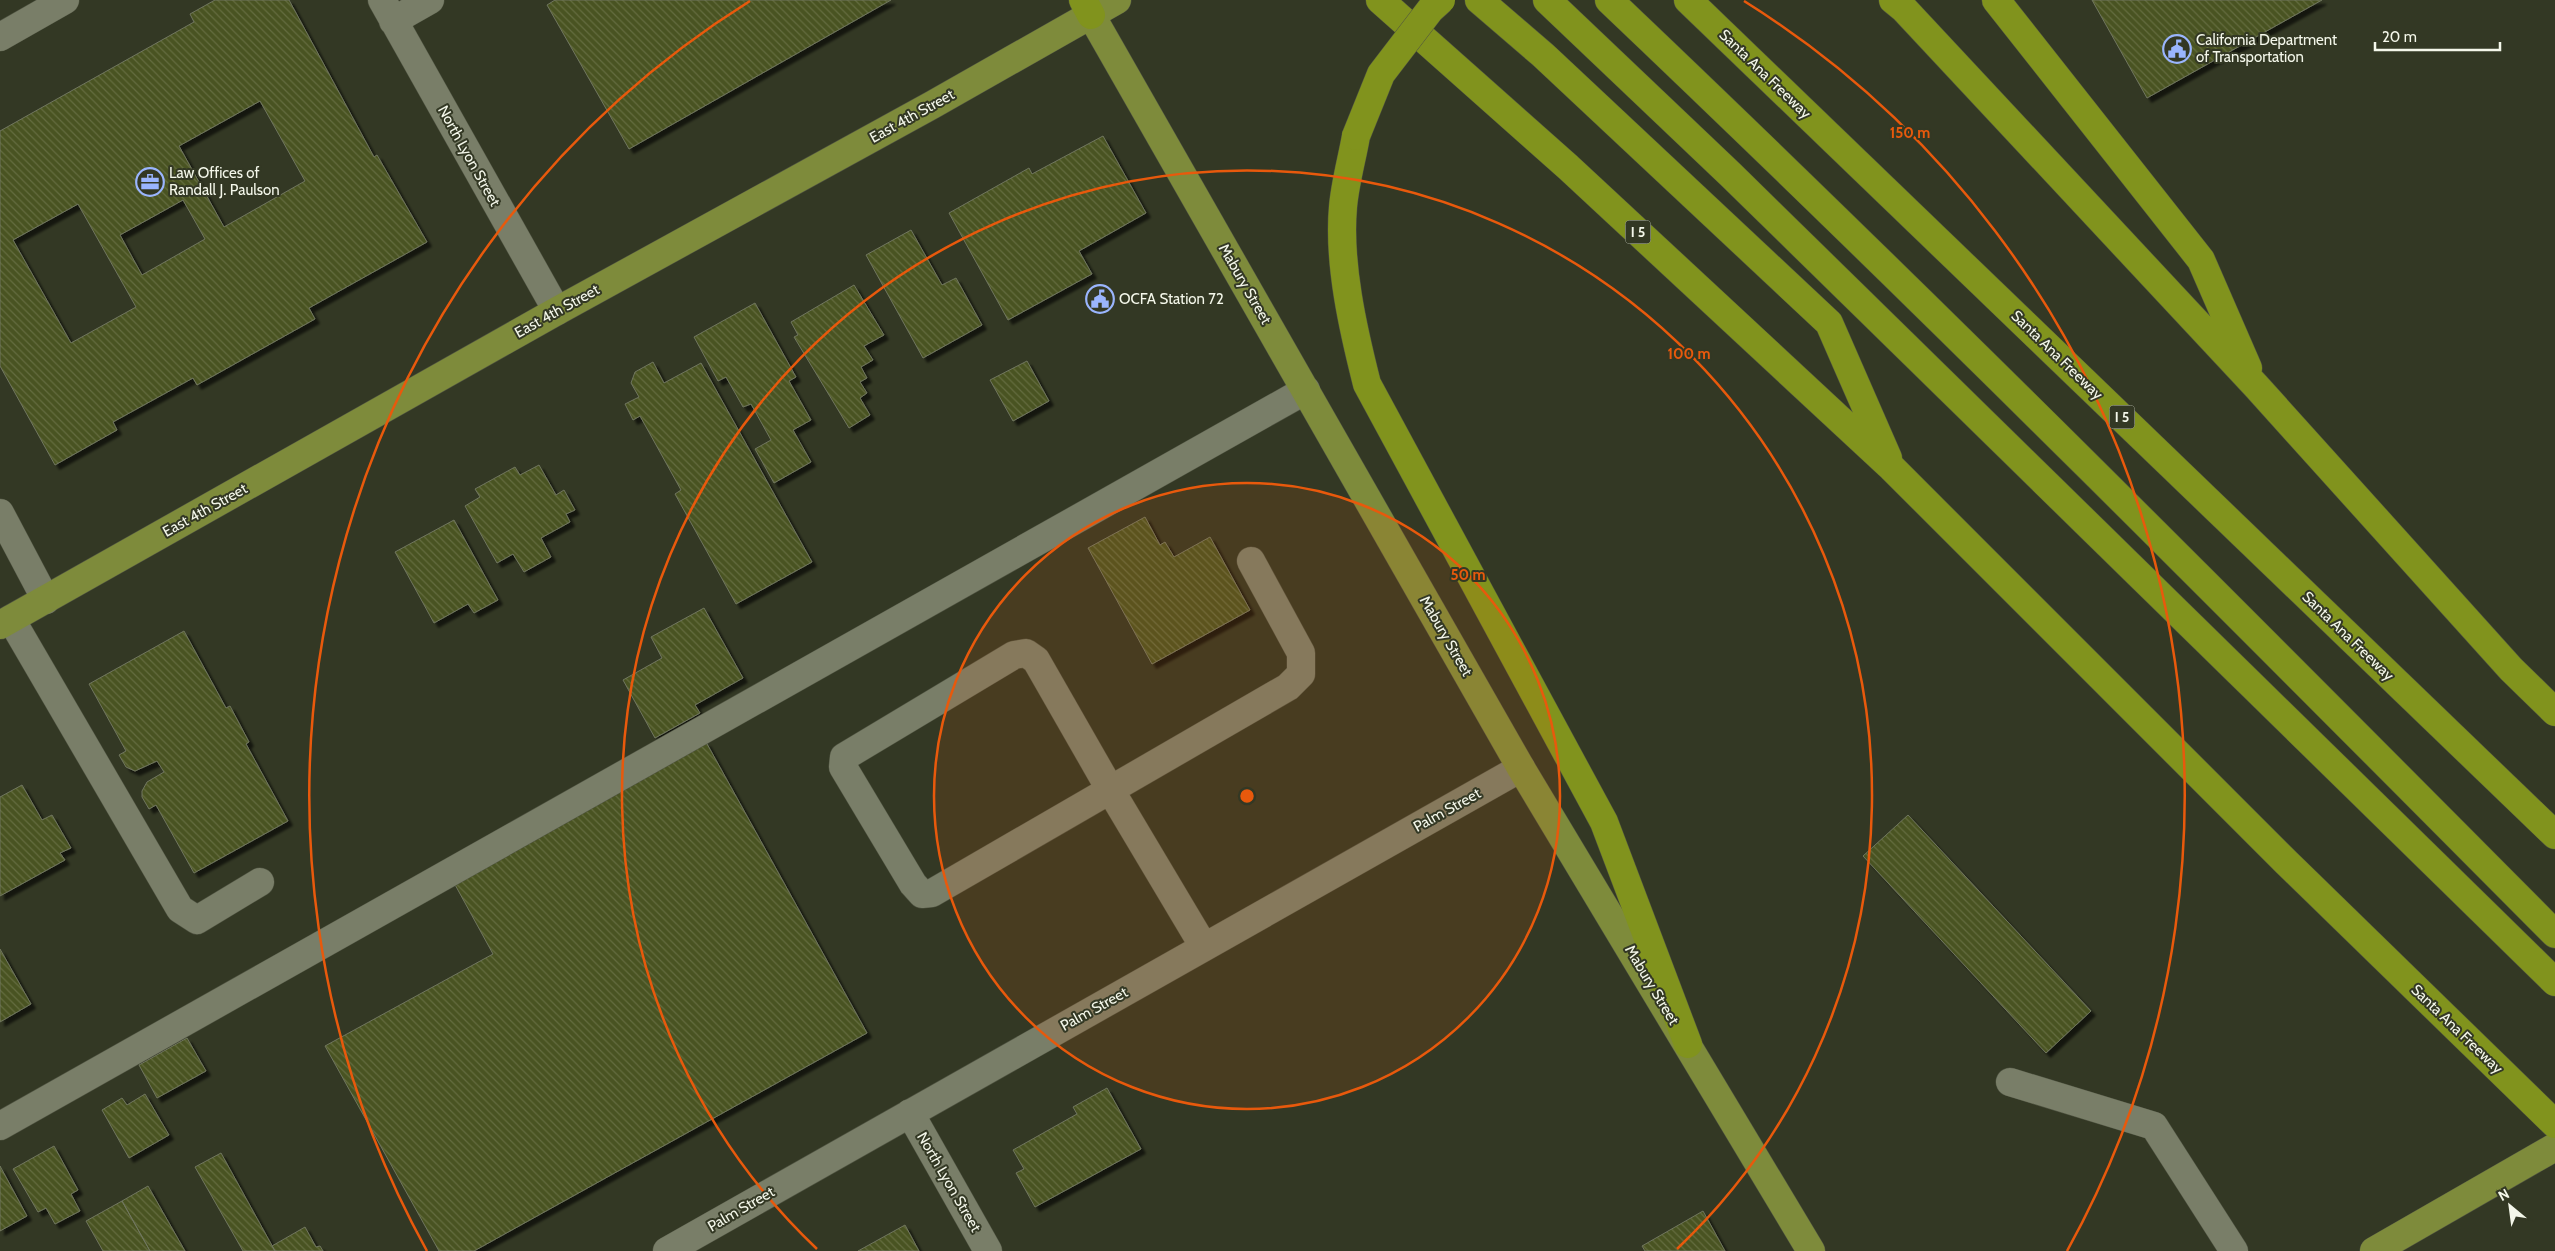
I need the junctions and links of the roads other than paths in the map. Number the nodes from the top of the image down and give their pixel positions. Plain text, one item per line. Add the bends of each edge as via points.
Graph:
1 (65, 0) edge
2 (430, 0) edge
3 (1116, 0) edge
4 (1380, 0) edge
5 (1441, 0) edge
6 (1480, 0) edge
7 (1547, 0) edge
8 (1609, 0) edge
9 (1688, 0) edge
10 (1893, 0) edge
11 (1996, 0) edge
12 (1087, 8) edge
13 (388, 10) edge
14 (0, 37) edge
15 (557, 311) junction
16 (2256, 386) junction
17 (1306, 390) junction
18 (1892, 468) junction
19 (0, 513) edge
20 (1251, 562) dead end
21 (46, 600) junction
22 (6, 622) edge
23 (2555, 712) edge
24 (1522, 768) junction
25 (1110, 791) junction
26 (2555, 835) edge
27 (260, 882) dead end
28 (2555, 934) edge
29 (1204, 947) junction
30 (2555, 982) edge
31 (1688, 1044) junction
32 (2010, 1082) dead end
33 (910, 1114) junction
34 (2555, 1124) edge
35 (0, 1126) edge
36 (2555, 1147) edge
37 (667, 1251) edge
38 (988, 1251) edge
39 (1811, 1251) edge
40 (2234, 1251) edge
41 (2374, 1251) edge

1 - 14 street
2 - 13 street
3 - 12 main road, East 4th Street
4 - 18 highway, Santa Ana Freeway / I 5 via 1575,173
5 - 31 highway, bridge via 1382,74 1356,136 1343,208 1352,328 1367,384 1604,822
6 - 18 highway, Santa Ana Freeway / I 5 via 1829,323
7 - 30 highway via 1731,175
8 - 28 highway via 1798,181
9 - 26 highway, Santa Ana Freeway / I 5
10 - 16 highway
11 - 16 highway via 2201,260
12 - 15 main road, East 4th Street via 924,110
12 - 17 main road, Mabury Street
13 - 15 street, North Lyon Street
15 - 21 main road, East 4th Street
16 - 23 highway via 2511,669
17 - 24 main road, Mabury Street
17 - 35 street
18 - 34 highway, Santa Ana Freeway / I 5 via 2287,863
19 - 21 street
20 - 25 street via 1301,653 1300,674 1288,687
21 - 22 main road, East 4th Street
22 - 27 street via 180,909 197,920
24 - 29 street, Palm Street
24 - 31 main road, Mabury Street
25 - 25 street via 1036,660 1026,653 1014,655 844,757 843,767 912,884 922,894 932,892
25 - 29 street
29 - 33 street, Palm Street
31 - 39 main road, Mabury Street
32 - 40 street via 2154,1126
33 - 37 street, Palm Street
33 - 38 street, North Lyon Street
36 - 41 main road

